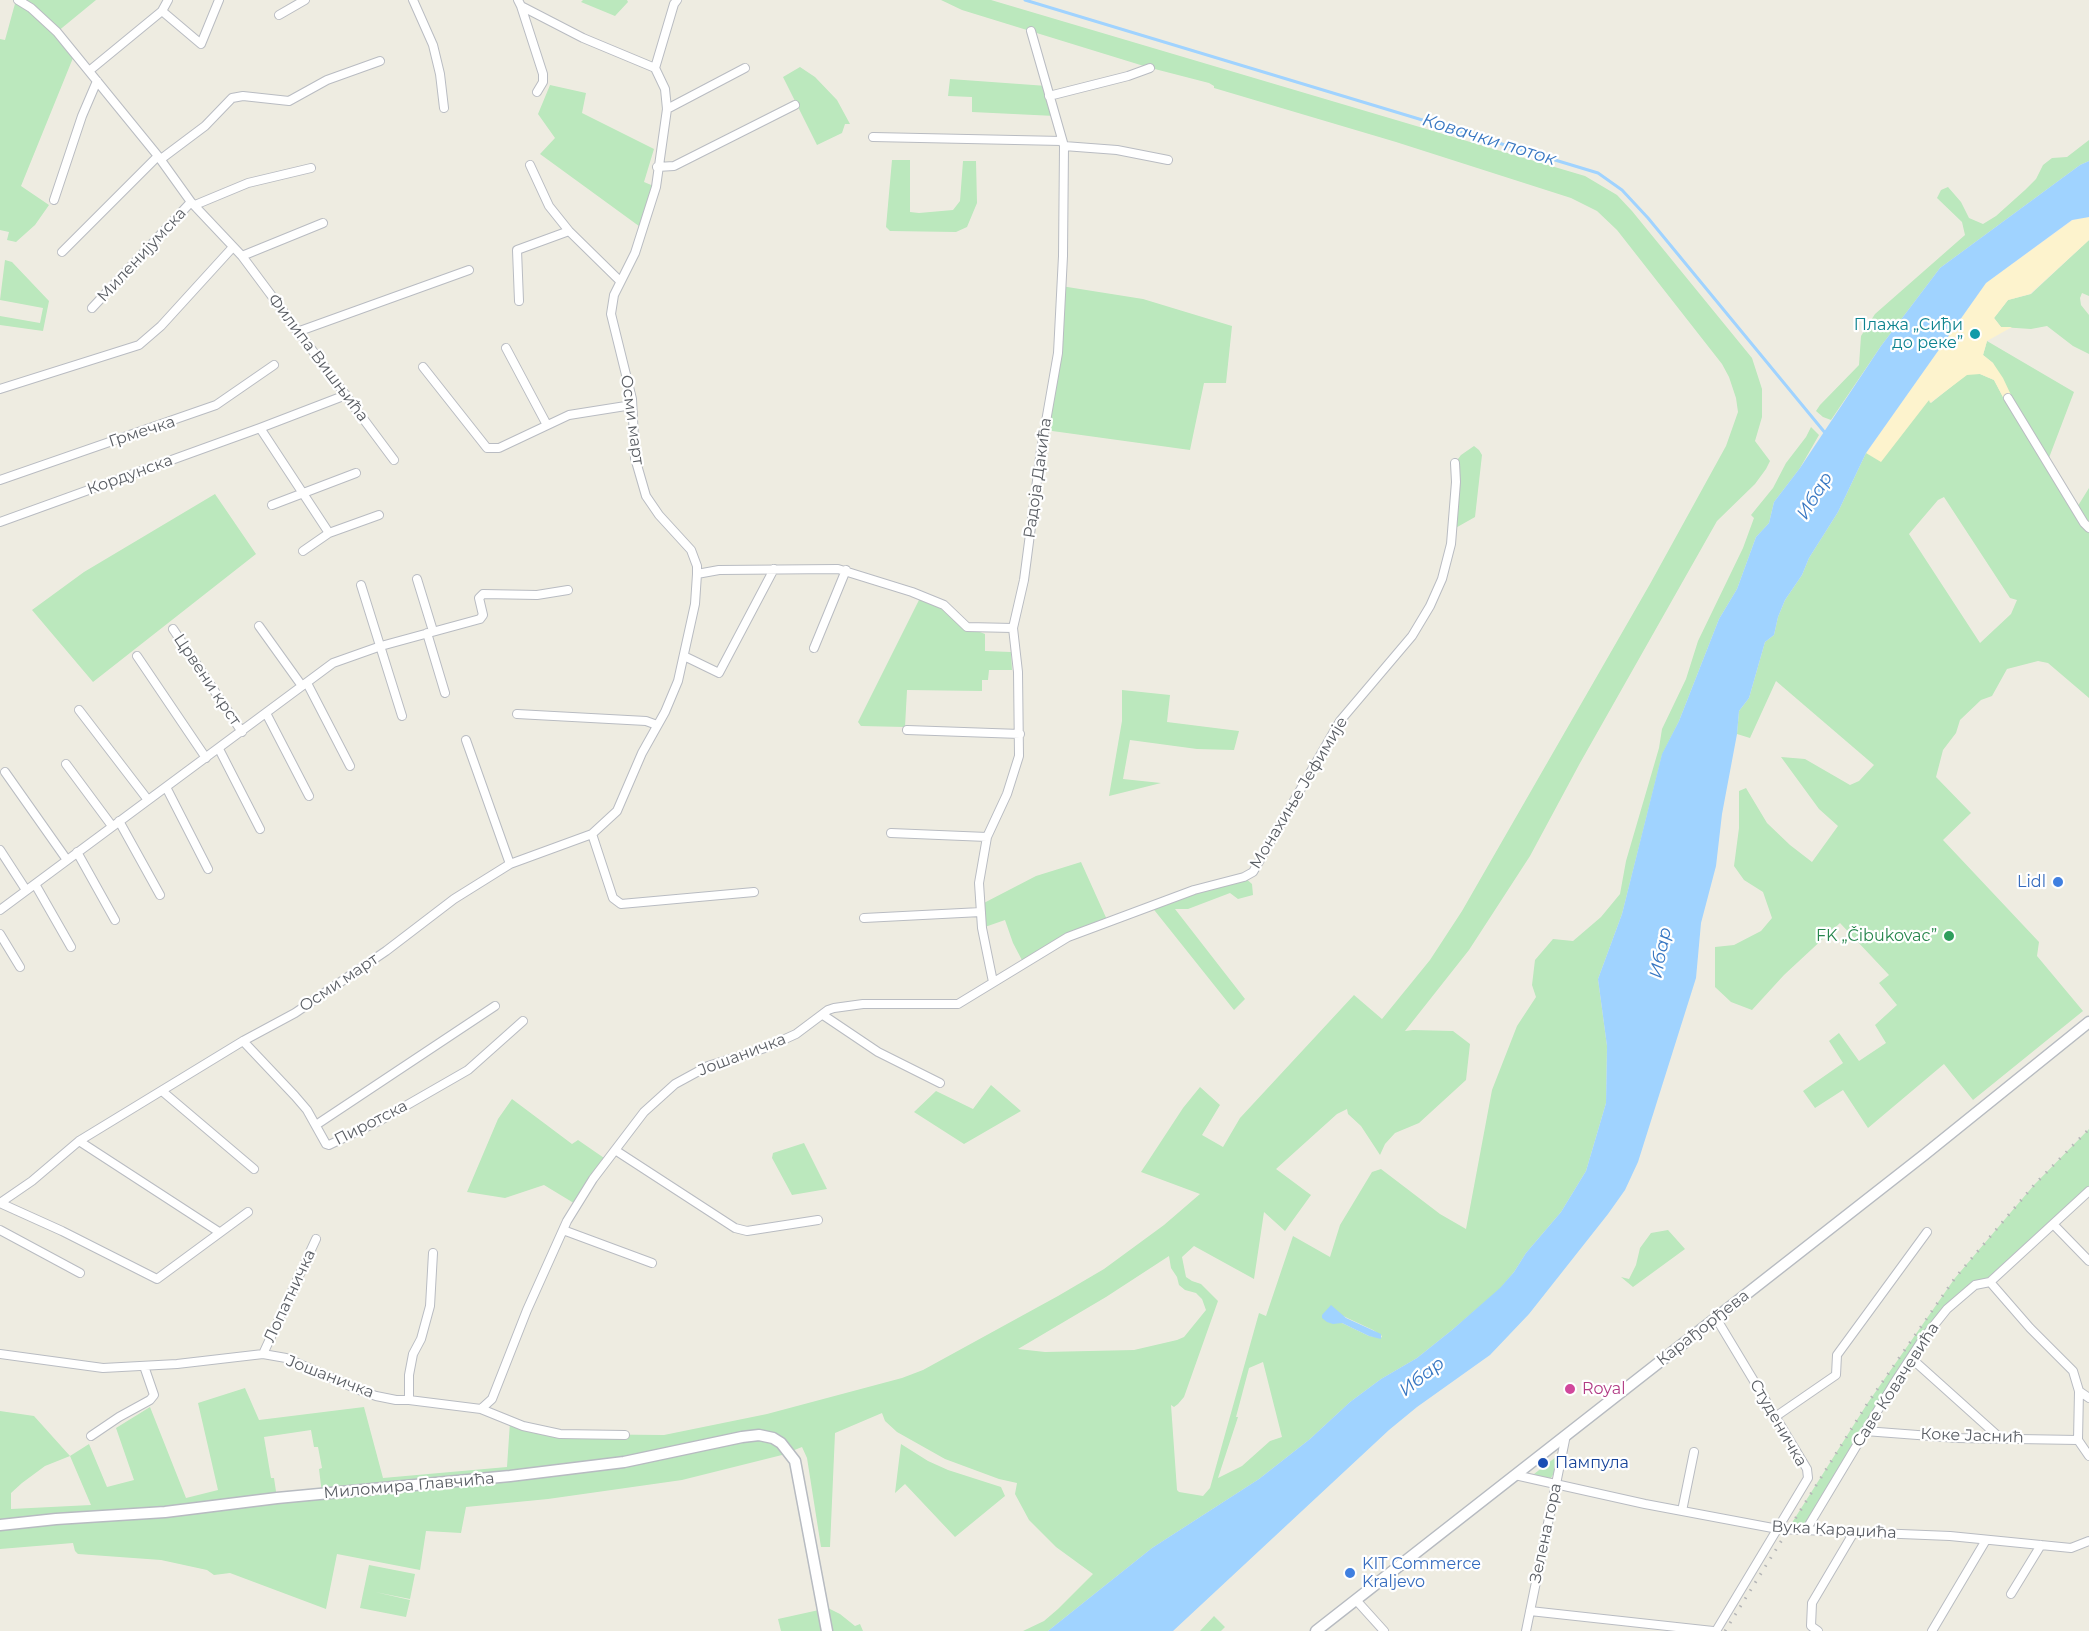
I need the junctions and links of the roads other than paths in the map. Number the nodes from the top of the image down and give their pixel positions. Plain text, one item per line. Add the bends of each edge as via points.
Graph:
1 (18, 0) edge
2 (168, 0) edge
3 (219, 0) edge
4 (305, 0) edge
5 (413, 0) edge
6 (677, 0) edge
7 (519, 3) edge
8 (162, 11) junction
9 (279, 15) dead end
10 (1031, 32) dead end
11 (380, 61) dead end
12 (655, 68) junction
13 (745, 68) dead end
14 (1150, 68) dead end
15 (89, 71) junction
16 (97, 81) junction
17 (537, 92) dead end
18 (1049, 96) junction
19 (795, 105) dead end
20 (444, 108) dead end
21 (667, 109) junction
22 (873, 137) dead end
23 (1063, 143) junction
24 (159, 157) junction
25 (1168, 160) dead end
26 (530, 165) dead end
27 (657, 167) junction
28 (311, 168) dead end
29 (54, 200) dead end
30 (193, 204) junction
31 (323, 224) dead end
32 (569, 231) junction
33 (233, 247) junction
34 (62, 252) dead end
35 (242, 256) junction
36 (469, 270) dead end
37 (621, 280) junction
38 (519, 301) dead end
39 (92, 308) dead end
40 (297, 332) junction
41 (506, 348) dead end
42 (274, 365) dead end
43 (423, 367) dead end
44 (0, 389) edge
45 (346, 395) junction
46 (2008, 398) dead end
47 (632, 405) junction
48 (547, 425) junction
49 (260, 428) junction
50 (394, 460) dead end
51 (1455, 463) dead end
52 (356, 473) dead end
53 (0, 480) edge
54 (303, 494) junction
55 (272, 505) dead end
56 (380, 515) dead end
57 (0, 522) edge
58 (2089, 528) edge
59 (329, 533) junction
60 (303, 551) dead end
61 (774, 570) junction
62 (846, 570) junction
63 (697, 574) junction
64 (417, 579) dead end
65 (360, 585) dead end
66 (568, 590) dead end
67 (259, 626) dead end
68 (1013, 628) junction
69 (173, 629) dead end
70 (430, 632) junction
71 (381, 646) junction
72 (814, 648) dead end
73 (137, 656) dead end
74 (684, 656) junction
75 (304, 685) junction
76 (445, 693) dead end
77 (78, 710) dead end
78 (266, 713) junction
79 (517, 714) dead end
80 (402, 716) dead end
81 (657, 725) junction
82 (907, 730) dead end
83 (242, 732) junction
84 (1020, 734) junction
85 (466, 740) dead end
86 (219, 749) junction
87 (206, 758) junction
88 (66, 764) dead end
89 (350, 766) dead end
90 (5, 772) dead end
91 (166, 787) junction
92 (309, 796) dead end
93 (148, 800) junction
94 (116, 824) junction
95 (260, 829) dead end
96 (891, 833) dead end
97 (592, 834) junction
98 (987, 837) junction
99 (0, 850) edge
100 (77, 852) junction
101 (67, 860) junction
102 (510, 864) junction
103 (208, 869) dead end
104 (35, 884) junction
105 (26, 890) junction
106 (754, 892) dead end
107 (160, 895) dead end
108 (0, 910) edge
109 (981, 912) junction
110 (864, 918) dead end
111 (115, 920) dead end
112 (0, 934) edge
113 (71, 947) dead end
114 (20, 967) dead end
115 (993, 982) junction
116 (495, 1006) dead end
117 (823, 1015) junction
118 (523, 1021) dead end
119 (2089, 1022) edge
120 (243, 1041) junction
121 (940, 1083) dead end
122 (162, 1091) junction
123 (316, 1125) junction
124 (79, 1141) junction
125 (615, 1150) junction
126 (254, 1170) dead end
127 (2089, 1191) edge
128 (0, 1203) edge
129 (248, 1212) dead end
130 (818, 1220) dead end
131 (2053, 1224) junction
132 (0, 1230) edge
133 (563, 1230) junction
134 (219, 1232) junction
135 (1927, 1232) dead end
136 (316, 1239) dead end
137 (434, 1253) dead end
138 (2089, 1261) edge
139 (652, 1263) dead end
140 (80, 1273) dead end
141 (1990, 1282) junction
142 (1716, 1318) junction
143 (0, 1354) edge
144 (263, 1354) junction
145 (1911, 1358) junction
146 (144, 1366) junction
147 (2079, 1391) junction
148 (2089, 1398) edge
149 (409, 1400) junction
150 (481, 1409) junction
151 (1775, 1417) junction
152 (1865, 1431) junction
153 (626, 1435) dead end
154 (1566, 1435) junction
155 (91, 1436) dead end
156 (1999, 1437) junction
157 (2079, 1440) junction
158 (1694, 1452) dead end
159 (2089, 1456) edge
160 (1515, 1475) junction
161 (1556, 1484) junction
162 (1682, 1510) junction
163 (0, 1525) edge
164 (1778, 1529) junction
165 (1806, 1530) junction
166 (1854, 1532) junction
167 (1986, 1540) junction
168 (2088, 1543) edge
169 (2041, 1545) junction
170 (2011, 1594) dead end
171 (1356, 1600) junction
172 (1530, 1611) junction
173 (827, 1631) edge
174 (1316, 1631) edge
175 (1384, 1631) edge
176 (1526, 1631) edge
177 (1714, 1631) edge
178 (1818, 1631) edge
179 (1932, 1631) edge

1 - 15 street, Филипа Вишњића via 51,25
2 - 8 street
3 - 8 street via 201,44
4 - 9 street
5 - 20 street via 433,45
6 - 12 street
7 - 12 street via 583,38
7 - 17 street via 543,74
8 - 15 street
10 - 18 street, Радоја Дакића
11 - 24 street via 327,80 289,101 232,98 205,126
12 - 21 street, Осми март via 665,88
13 - 21 street
14 - 18 street
15 - 16 street, Филипа Вишњића
16 - 24 street, Филипа Вишњића
16 - 29 street
18 - 23 street, Радоја Дакића
19 - 27 street via 674,166
21 - 27 street, Осми март
22 - 23 street
23 - 25 street
23 - 68 street, Радоја Дакића via 1058,353 1024,580
24 - 30 street, Филипа Вишњића
24 - 34 street
26 - 32 street via 549,206
27 - 37 street, Осми март via 648,214
28 - 30 street via 248,183
30 - 33 street, Филипа Вишњића
30 - 39 street, Миленијумска
31 - 35 street
32 - 37 street
32 - 38 street via 517,250
33 - 35 street, Филипа Вишњића
33 - 44 street via 139,345
35 - 40 street, Филипа Вишњића
36 - 40 street
37 - 47 street, Осми март via 611,314
40 - 45 street, Филипа Вишњића
41 - 48 street
42 - 53 street, Грмечка via 216,405
43 - 48 street via 487,448 499,448
45 - 49 street, Кордунска
45 - 50 street, Филипа Вишњића
46 - 58 street
47 - 48 street via 581,413
47 - 63 street, Осми март via 635,458 646,496 690,550
49 - 54 street
49 - 57 street, Кордунска
51 - 115 street, Монахиње Јефимије via 1451,544 1430,606 1412,636 1340,721 1253,872 1068,938
52 - 54 street
54 - 55 street
54 - 59 street
56 - 59 street
59 - 60 street
61 - 62 street
61 - 63 street
61 - 74 street via 719,673
62 - 68 street via 944,605 967,627
62 - 72 street
63 - 74 street, Осми март
64 - 70 street
65 - 71 street
66 - 70 street, Црвени крст via 537,595 483,594 479,598 483,613 480,619
67 - 75 street
68 - 84 street
69 - 83 street, Црвени крст
70 - 71 street, Црвени крст
70 - 76 street
71 - 75 street, Црвени крст via 333,663
71 - 80 street
73 - 87 street
74 - 81 street, Осми март via 670,703
75 - 78 street, Црвени крст
75 - 89 street
77 - 93 street
78 - 83 street, Црвени крст
78 - 92 street, Црвени крст
79 - 81 street via 646,721
81 - 97 street, Осми март via 617,811
82 - 84 street
83 - 86 street, Црвени крст
84 - 98 street via 1020,756
85 - 102 street
86 - 87 street, Црвени крст
86 - 95 street, Црвени крст
87 - 91 street, Црвени крст
88 - 94 street
90 - 101 street
91 - 93 street, Црвени крст
91 - 103 street
93 - 94 street, Црвени крст
94 - 100 street, Црвени крст
94 - 107 street
96 - 98 street
97 - 102 street, Осми март
97 - 106 street via 613,898 621,904
98 - 109 street via 979,883
99 - 105 street
100 - 101 street, Црвени крст
100 - 111 street
101 - 104 street, Црвени крст
102 - 120 street, Осми март via 453,899 295,1014
104 - 105 street, Црвени крст
104 - 113 street
105 - 108 street, Црвени крст
109 - 110 street
109 - 115 street
112 - 114 street
115 - 117 street, Јошаничка via 958,1004 863,1004 834,1008
116 - 123 street
117 - 121 street via 878,1052
117 - 125 street, Јошаничка via 796,1034 708,1066 675,1084 644,1112
118 - 123 street, Пиротска via 468,1070 381,1120 329,1145
119 - 142 street, Карађорђева
120 - 122 street, Осми март
120 - 123 street, Пиротска via 296,1096
122 - 124 street, Осми март
122 - 126 street
124 - 128 street, Осми март
124 - 134 street
125 - 130 street via 735,1228 758,1230
125 - 133 street, Јошаничка
127 - 131 street, Саве Ковачевића
128 - 134 street, Осми март via 157,1279
129 - 134 street, Осми март
131 - 138 street
131 - 141 street, Саве Ковачевића
132 - 140 street
133 - 139 street
133 - 150 street, Јошаничка via 492,1399
135 - 151 street via 1837,1355 1836,1375
136 - 144 street, Лопатничка
137 - 149 street via 430,1306 421,1339 412,1354
141 - 145 street, Саве Ковачевића via 1975,1285 1947,1309
141 - 147 street via 2069,1365
142 - 151 street, Студеничка
142 - 154 street, Карађорђева
143 - 146 street, Јошаничка via 103,1368
144 - 146 street, Јошаничка
144 - 149 street, Јошаничка via 286,1358 359,1390
145 - 152 street, Саве Ковачевића
145 - 156 street
146 - 155 street via 154,1395
147 - 148 street
147 - 157 street
149 - 150 street, Јошаничка
150 - 153 street, Јошаничка via 523,1426 560,1434
151 - 164 street, Студеничка via 1807,1469 1808,1478
152 - 156 street, Коке Јаснић
152 - 165 street, Саве Ковачевића
154 - 160 street, Карађорђева
154 - 161 street, Зелена гора
156 - 157 street, Коке Јаснић
157 - 159 street
158 - 162 street
160 - 161 street, Вука Караџића
160 - 171 street, Карађорђева
161 - 162 street, Вука Караџића
161 - 172 street, Зелена гора
162 - 164 street, Вука Караџића
163 - 173 street, Миломира Главчића via 510,1476 624,1462 754,1435 768,1436 792,1455 797,1471
164 - 165 street, Вука Караџића
164 - 177 street
165 - 166 street, Вука Караџића
166 - 167 street, Вука Караџића
166 - 178 street via 1812,1603 1811,1626
167 - 169 street, Вука Караџића
167 - 179 street
168 - 169 street, Вука Караџића via 2071,1548
169 - 170 street
171 - 174 street, Карађорђева
171 - 175 street
172 - 176 street, Зелена гора
172 - 177 street

